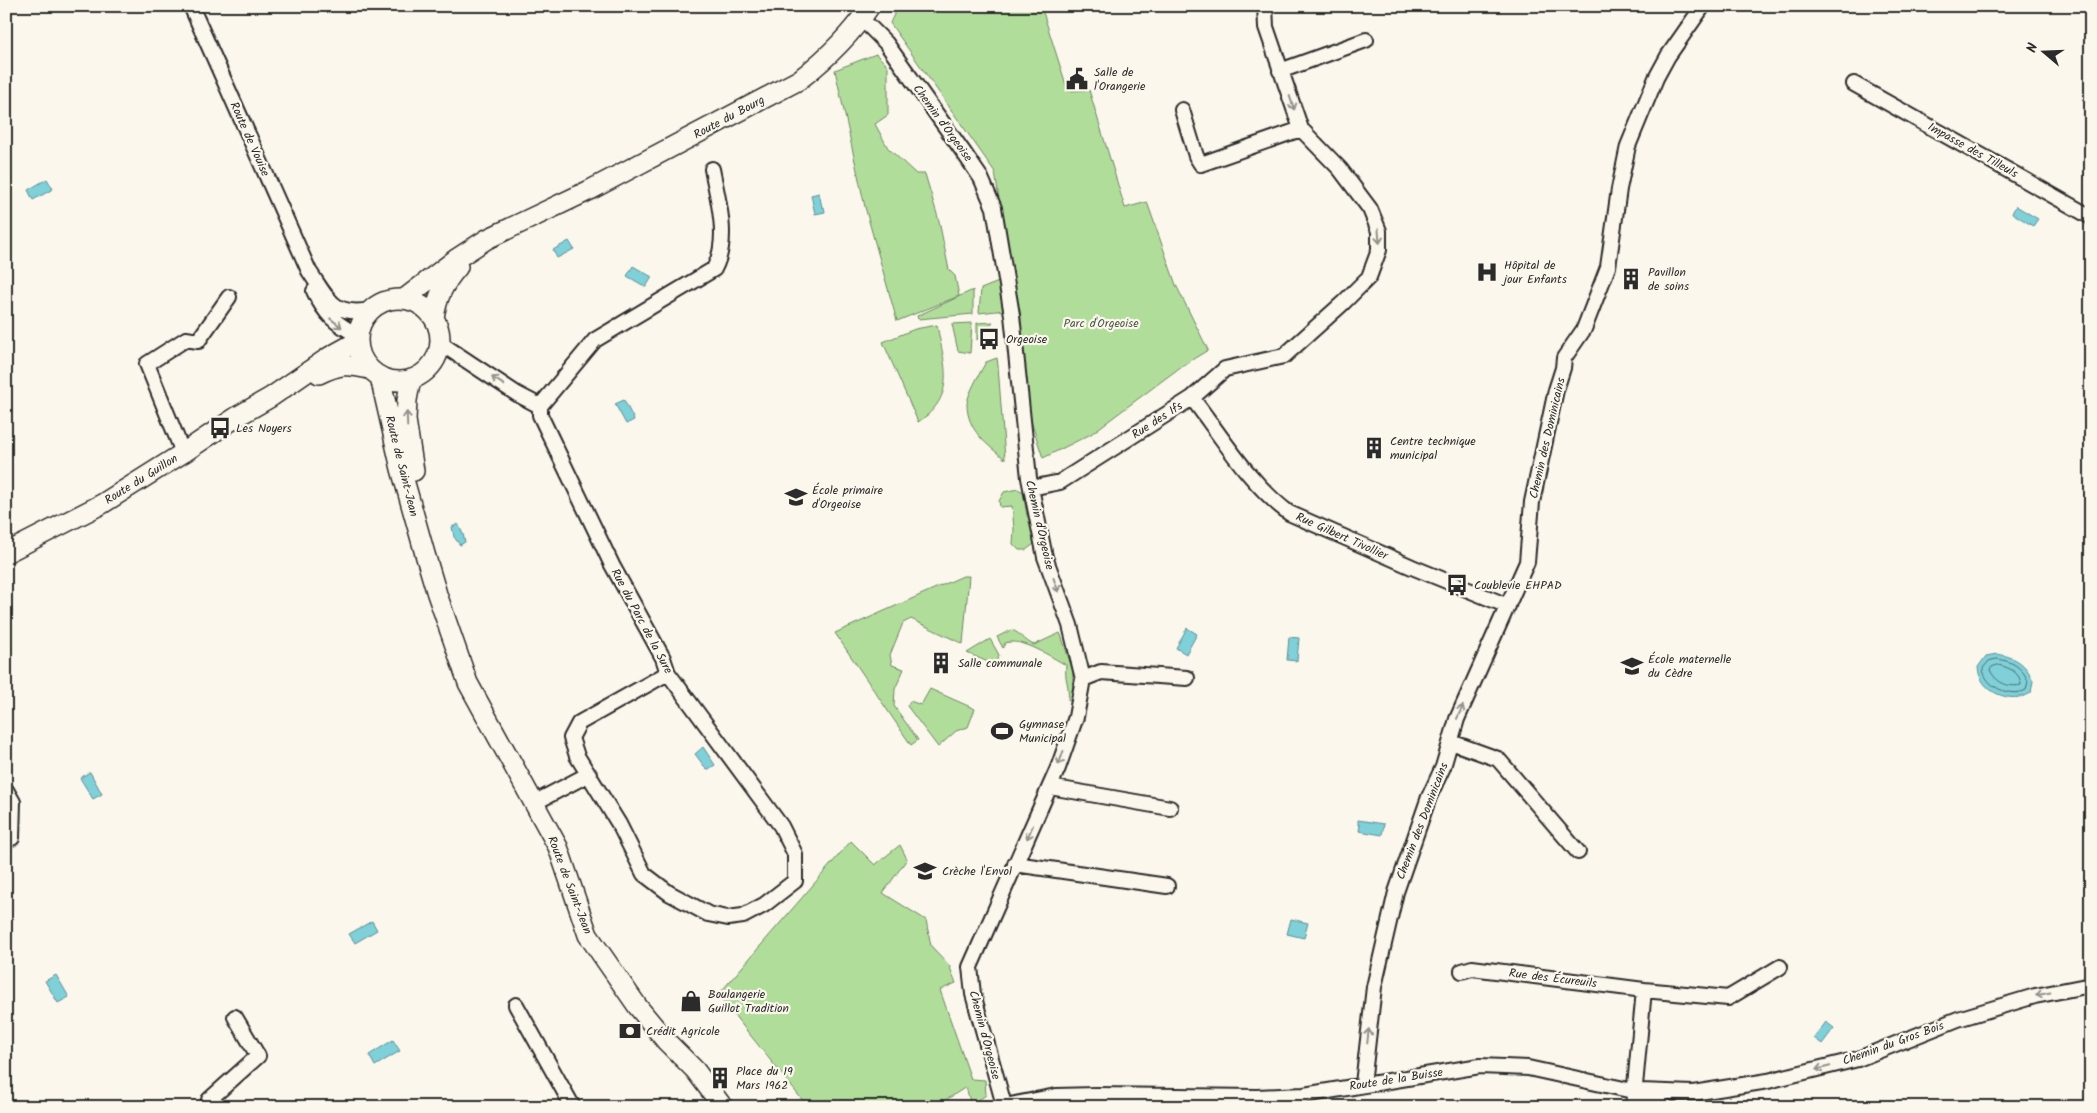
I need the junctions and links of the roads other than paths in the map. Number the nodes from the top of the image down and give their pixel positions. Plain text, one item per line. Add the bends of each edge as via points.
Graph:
1 (191, 6) edge
2 (1265, 6) edge
3 (1703, 6) edge
4 (866, 13) edge
5 (1366, 40) dead end
6 (1280, 71) junction
7 (1854, 84) dead end
8 (1182, 110) dead end
9 (1301, 129) junction
10 (712, 169) dead end
11 (568, 200) junction
12 (2091, 217) edge
13 (310, 271) junction
14 (229, 298) dead end
15 (404, 299) junction
16 (371, 310) junction
17 (434, 318) junction
18 (358, 338) junction
19 (440, 343) junction
20 (375, 373) junction
21 (412, 379) junction
22 (271, 397) junction
23 (1192, 398) junction
24 (540, 406) junction
25 (183, 453) junction
26 (1031, 488) junction
27 (6, 553) edge
28 (425, 554) junction
29 (1508, 606) junction
30 (668, 673) junction
31 (1187, 678) dead end
32 (1083, 679) junction
33 (1451, 742) junction
34 (589, 774) junction
35 (1050, 787) junction
36 (6, 790) edge
37 (534, 803) junction
38 (1170, 808) dead end
39 (12, 838) dead end
40 (1578, 852) dead end
41 (1016, 864) junction
42 (1168, 886) dead end
43 (1780, 967) dead end
44 (1462, 971) dead end
45 (2091, 985) edge
46 (1644, 990) junction
47 (516, 1005) dead end
48 (235, 1017) dead end
49 (1363, 1084) junction
50 (1633, 1091) junction
51 (1002, 1106) edge
52 (213, 1107) edge
53 (573, 1107) edge
54 (723, 1107) edge
55 (1633, 1107) edge
56 (1667, 1107) edge

1 - 13 street, Route de Vouise
2 - 6 street via 1266,27
3 - 29 street, Chemin des Dominicains via 1656,78 1628,146 1618,189 1608,267 1584,329 1564,358 1532,502 1527,562
4 - 11 main road, Route du Bourg via 827,57 799,80
4 - 26 street, Chemin d'Orgeoise via 869,26 886,43 981,178 994,208 1012,315
5 - 6 street
6 -> 9 street
7 - 12 street, Impasse des Tilleuls
8 - 9 street via 1201,164
9 -> 23 street, Rue des Ifs via 1340,169 1370,209 1379,231 1379,250 1369,277 1284,356 1226,369
10 - 24 street via 722,220 720,258 714,269 595,340
11 - 15 main road, Route du Bourg via 487,239
11 - 17 main road, Route du Bourg via 489,243 460,265 443,285
13 - 16 street, Route de Vouise via 340,309
13 -> 18 street, Route de Vouise via 313,290 329,317
14 - 25 street via 198,341 186,339 147,364
15 - 16 main road via 386,301
15 - 17 main road via 416,302
16 - 18 main road via 362,321
17 - 19 main road
18 - 20 main road via 361,356
18 - 22 main road, Route du Guillon
19 - 21 main road via 431,366
24 -> 19 street
20 - 21 main road via 396,381
20 - 22 main road, Route du Guillon via 346,364
20 - 28 main road, Route de Saint-Jean
28 -> 21 main road, Route de Saint-Jean via 406,420
22 - 25 main road, Route du Guillon
23 - 26 street, Rue des Ifs via 1060,482
23 - 29 street, Rue Gilbert Tivollier via 1247,472 1271,500 1288,513
24 - 30 street, Rue du Parc de la Sure via 540,415 566,472
25 - 27 main road, Route du Guillon via 102,504
26 -> 32 street, Chemin d'Orgeoise via 1045,557 1070,625
28 - 37 main road, Route de Saint-Jean via 468,683
33 -> 29 street, Chemin des Dominicains via 1457,720
30 - 34 street via 579,723 571,738 577,756
30 - 34 street, Rue du Parc de la Sure via 781,826 795,854 795,881 764,905 743,916 728,918 708,914 669,893 644,874
31 - 32 street via 1101,672
32 -> 35 street, Chemin d'Orgeoise via 1076,717
33 - 40 street via 1498,759
49 -> 33 street, Chemin des Dominicains via 1374,987 1387,926 1412,841
34 - 37 street
35 - 38 street
35 -> 41 street, Chemin d'Orgeoise
36 - 39 street via 13,802
37 - 54 main road, Route de Saint-Jean via 558,847 588,935 638,1007 696,1070
41 - 42 street
41 - 51 street, Chemin d'Orgeoise via 970,967 972,994
43 - 46 street, Rue des Écureuils via 1728,998
44 - 46 street, Rue des Écureuils via 1472,968
45 -> 50 street, Chemin du Gros Bois via 1958,1018 1858,1059 1768,1081 1693,1093
46 - 50 street
47 - 53 street
48 - 52 street via 258,1056 209,1100
49 - 50 street, Route de la Buisse via 1480,1066 1528,1068
49 - 51 street, Route de la Buisse via 1304,1095 1056,1096
50 - 55 street
50 - 56 street, Route de la Buisse

